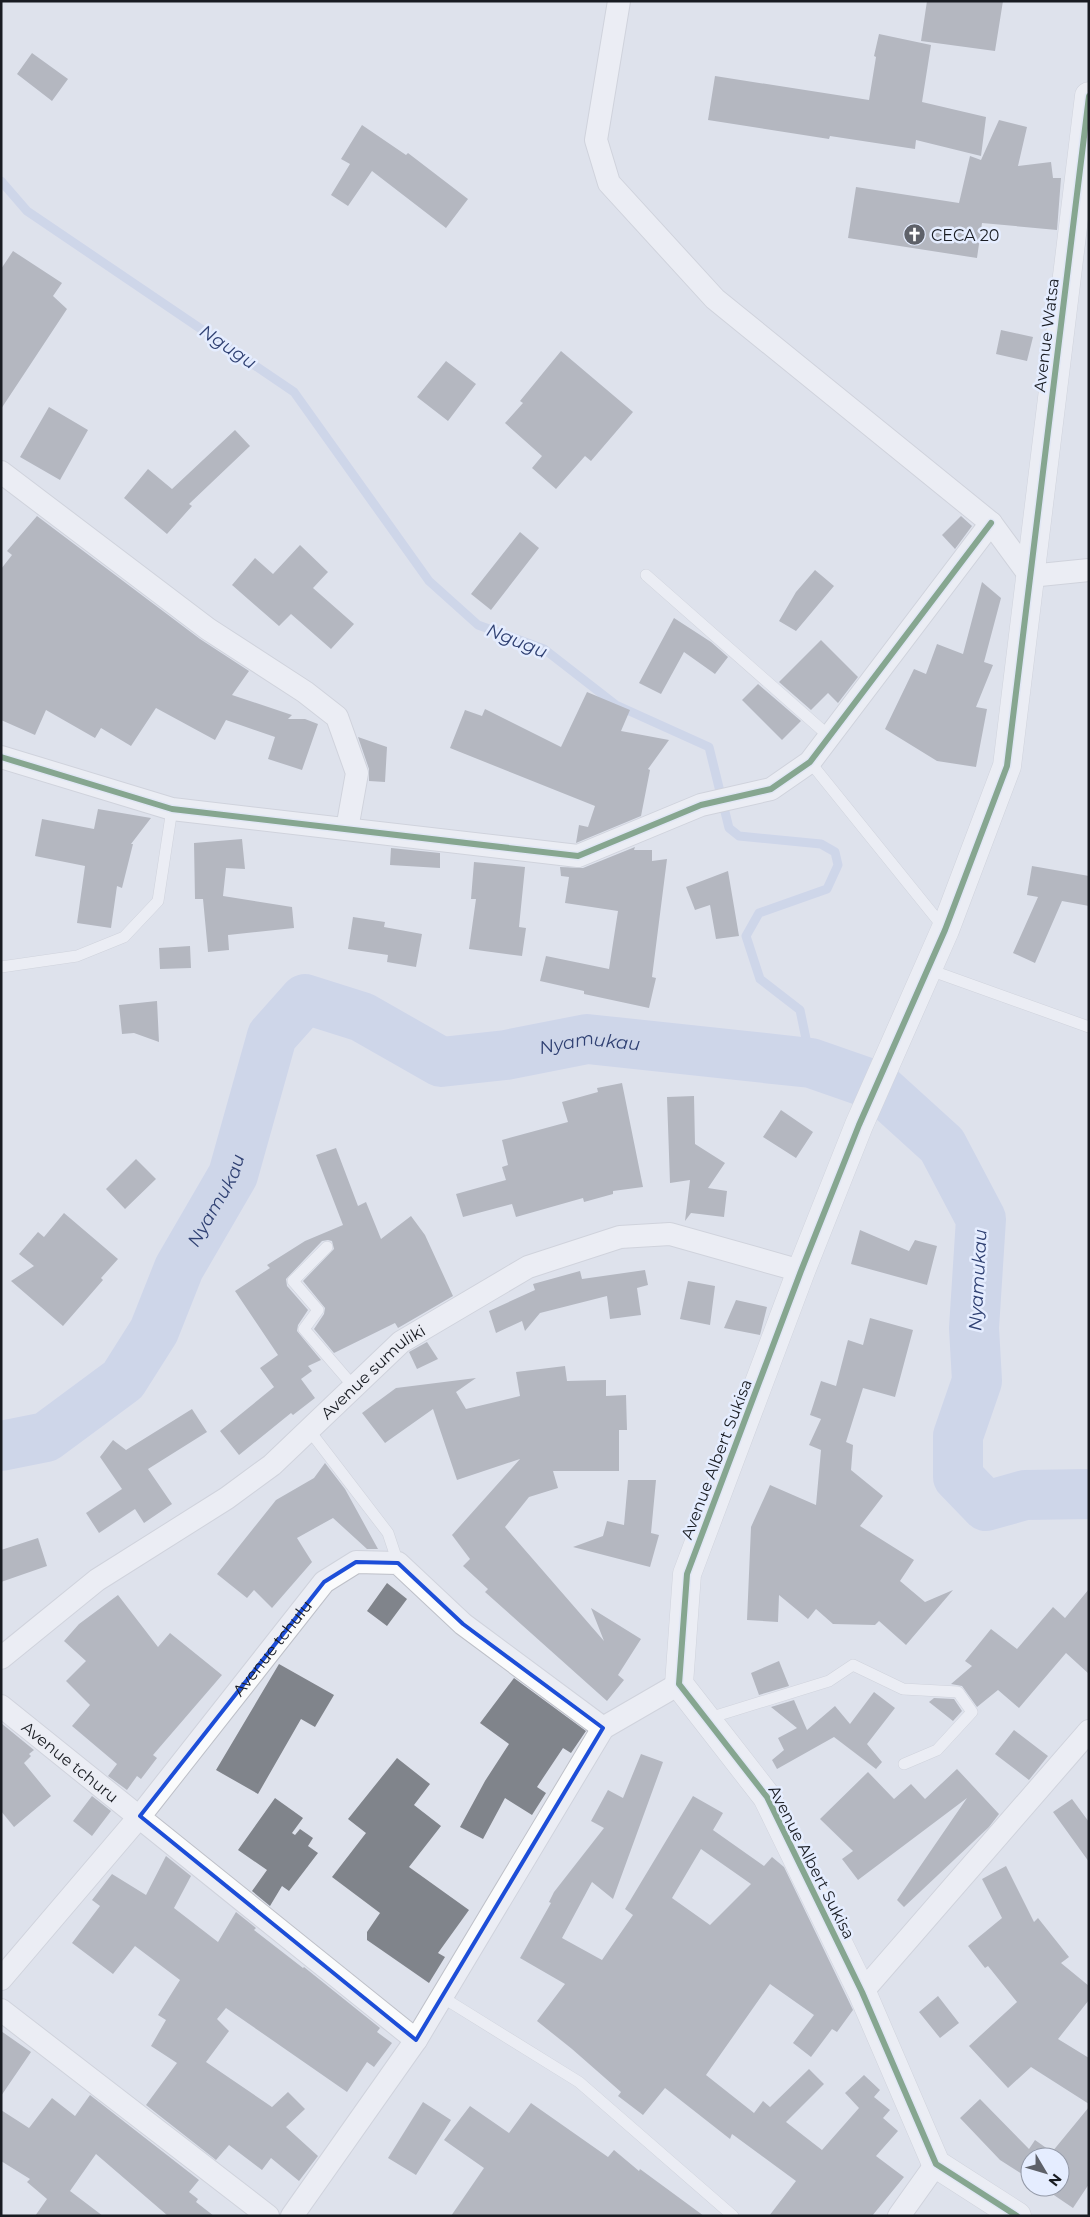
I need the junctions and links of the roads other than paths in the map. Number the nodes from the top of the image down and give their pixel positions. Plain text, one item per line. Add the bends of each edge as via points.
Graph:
1 (619, 1) edge
2 (1089, 96) edge
3 (1, 472) edge
4 (991, 523) junction
5 (1089, 570) edge
6 (646, 574) dead end
7 (1030, 576) junction
8 (830, 737) junction
9 (1, 757) edge
10 (810, 762) junction
11 (172, 810) junction
12 (347, 829) junction
13 (945, 930) junction
14 (1, 968) edge
15 (927, 969) junction
16 (1089, 1027) edge
17 (327, 1247) dead end
18 (801, 1272) junction
19 (354, 1387) junction
20 (309, 1430) junction
21 (398, 1563) junction
22 (1, 1658) edge
23 (679, 1684) junction
24 (1, 1706) edge
25 (706, 1718) junction
26 (603, 1728) junction
27 (1089, 1731) edge
28 (904, 1764) dead end
29 (140, 1816) junction
30 (1, 1979) edge
31 (862, 1992) junction
32 (442, 1997) junction
33 (1, 2010) edge
34 (416, 2040) junction
35 (936, 2164) junction
36 (268, 2216) edge
37 (292, 2216) edge
38 (733, 2216) edge
39 (899, 2216) edge
40 (1017, 2216) edge

1 - 4 street via 596,140 609,183 715,299
2 - 7 street, Avenue Watsa
3 - 12 street via 208,629 305,692 336,717 357,773
4 - 7 street
4 - 8 street
5 - 7 street
6 - 8 lane
7 - 13 street, Avenue Watsa via 1007,766
8 - 10 street
9 - 11 street
10 - 12 street via 771,790 701,805 578,856
10 - 13 lane
11 - 12 street
11 - 14 lane via 158,901 124,937 77,956
13 - 15 street, Avenue Albert Sukisa
15 - 16 lane
15 - 18 street, Avenue Albert Sukisa via 859,1126
17 - 19 lane via 293,1281 318,1310 304,1328
18 - 19 street, Avenue sumuliki via 670,1234 620,1237 528,1267 401,1342
18 - 23 street, Avenue Albert Sukisa via 687,1574
19 - 20 street, Avenue sumuliki
20 - 21 lane via 388,1533
20 - 22 street, Avenue sumuliki via 250,1482 97,1580
21 - 26 street via 463,1624
21 - 29 street, Avenue tchulu via 356,1562 324,1582
23 - 25 street, Avenue Albert Sukisa
23 - 26 street
24 - 29 street, Avenue tchuru
25 - 28 lane via 829,1681 853,1665 903,1689 958,1692 972,1712 937,1750
25 - 31 street, Avenue Albert Sukisa via 767,1797
26 - 32 street
27 - 31 street
29 - 30 street, Avenue tchulu
29 - 34 street, Avenue tchuru
31 - 35 street, Avenue Albert Sukisa
32 - 34 street
32 - 38 lane via 579,2082
33 - 36 street
34 - 37 street
35 - 39 street
35 - 40 street

